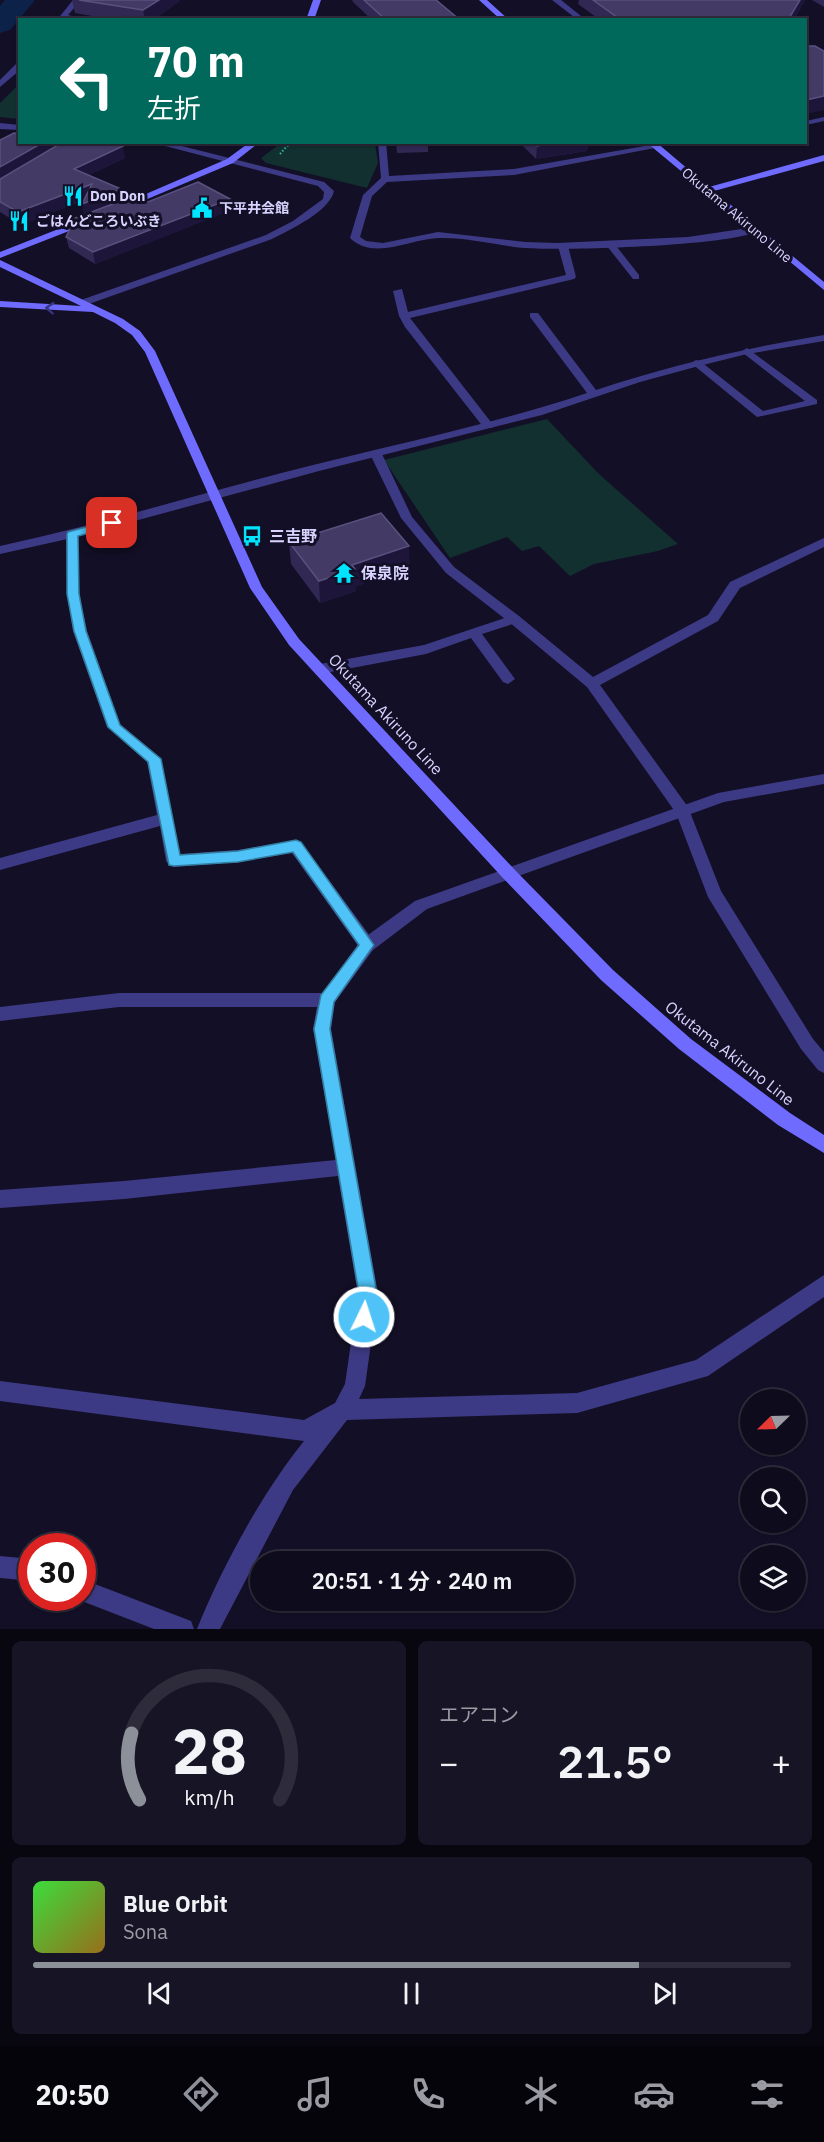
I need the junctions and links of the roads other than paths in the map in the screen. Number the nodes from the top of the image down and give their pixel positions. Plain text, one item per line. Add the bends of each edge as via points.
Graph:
1 (77, 0) edge
2 (317, 0) edge
3 (483, 0) edge
4 (556, 0) edge
5 (62, 18) edge
6 (311, 18) edge
7 (504, 18) edge
8 (580, 18) edge
9 (18, 67) edge
10 (0, 85) edge
11 (824, 119) edge
12 (807, 123) edge
13 (0, 126) edge
14 (18, 128) edge
15 (162, 144) edge
16 (253, 144) edge
17 (382, 144) edge
18 (653, 145) edge
19 (824, 158) edge
20 (230, 161) junction
21 (386, 179) junction
22 (707, 190) junction
23 (108, 212) edge
24 (98, 216) edge
25 (755, 230) junction
26 (610, 243) junction
27 (563, 246) junction
28 (0, 255) edge
29 (0, 263) edge
30 (636, 277) dead end
31 (824, 287) edge
32 (398, 291) dead end
33 (82, 303) junction
34 (0, 304) edge
35 (99, 311) junction
36 (534, 315) dead end
37 (404, 316) junction
38 (824, 338) edge
39 (747, 351) junction
40 (696, 363) junction
41 (594, 395) junction
42 (488, 426) junction
43 (376, 454) junction
44 (213, 495) junction
45 (72, 534) junction
46 (824, 543) edge
47 (0, 550) edge
48 (514, 619) junction
49 (475, 634) junction
50 (320, 669) junction
51 (508, 679) dead end
52 (592, 684) junction
53 (824, 779) edge
54 (682, 811) junction
55 (166, 818) junction
56 (0, 864) edge
57 (508, 873) junction
58 (367, 945) junction
59 (327, 1000) junction
60 (0, 1014) edge
61 (824, 1065) edge
62 (824, 1145) edge
63 (347, 1167) junction
64 (0, 1199) edge
65 (824, 1285) edge
66 (0, 1391) edge
67 (342, 1410) junction
68 (0, 1567) edge
69 (18, 1569) edge
70 (96, 1595) edge
71 (183, 1629) edge
72 (208, 1629) edge

1 - 5 street
2 - 6 main road
3 - 7 main road
4 - 8 street
9 - 10 street
11 - 12 street
13 - 14 street
15 - 20 street
16 - 20 main road
17 - 21 street
18 - 21 street via 514,172
18 - 22 main road, Okutama Akiruno Line
19 - 22 main road
20 - 23 main road
20 - 33 street via 321,184 329,191 327,200 269,237
21 - 27 street via 369,195 354,238 362,244 375,246 437,235
22 - 25 main road, Okutama Akiruno Line
24 - 28 main road
25 - 26 street
25 - 31 main road, Okutama Akiruno Line
26 - 27 street
26 - 30 street
27 - 37 street via 571,277
29 - 33 main road, Okutama Akiruno Line
32 - 37 street
33 - 35 main road, Okutama Akiruno Line
35 -> 34 main road
35 - 44 main road, Okutama Akiruno Line via 145,342
36 - 41 street
37 - 42 street
38 - 39 street
39 - 40 street
39 - 40 street via 813,402 761,416
40 - 41 street
41 - 42 street
42 - 43 street
43 - 44 street
43 - 48 street via 407,518 450,570
44 - 45 street
44 - 50 main road, Okutama Akiruno Line via 256,588 294,642
45 - 47 street
45 - 55 street via 73,594 80,631 114,727 154,759
46 - 52 street via 735,585 713,618
48 - 49 street
48 - 52 street
49 - 50 street via 426,649
49 - 51 street
50 - 57 main road, Okutama Akiruno Line
52 - 54 street
53 - 54 street via 723,797
54 - 57 street
54 - 61 street via 714,893 807,1044
55 - 56 street
55 - 58 street via 174,861 296,846
57 - 58 street via 421,905
57 - 62 main road, Okutama Akiruno Line via 607,975 685,1044
58 - 59 street
59 - 60 street via 119,1000
59 - 63 street via 322,1029
63 - 64 street
63 - 67 street via 368,1294 355,1386
65 - 67 street via 701,1369 577,1403
66 - 67 street via 306,1431
67 - 72 street via 285,1482
68 - 69 street
70 - 71 street

